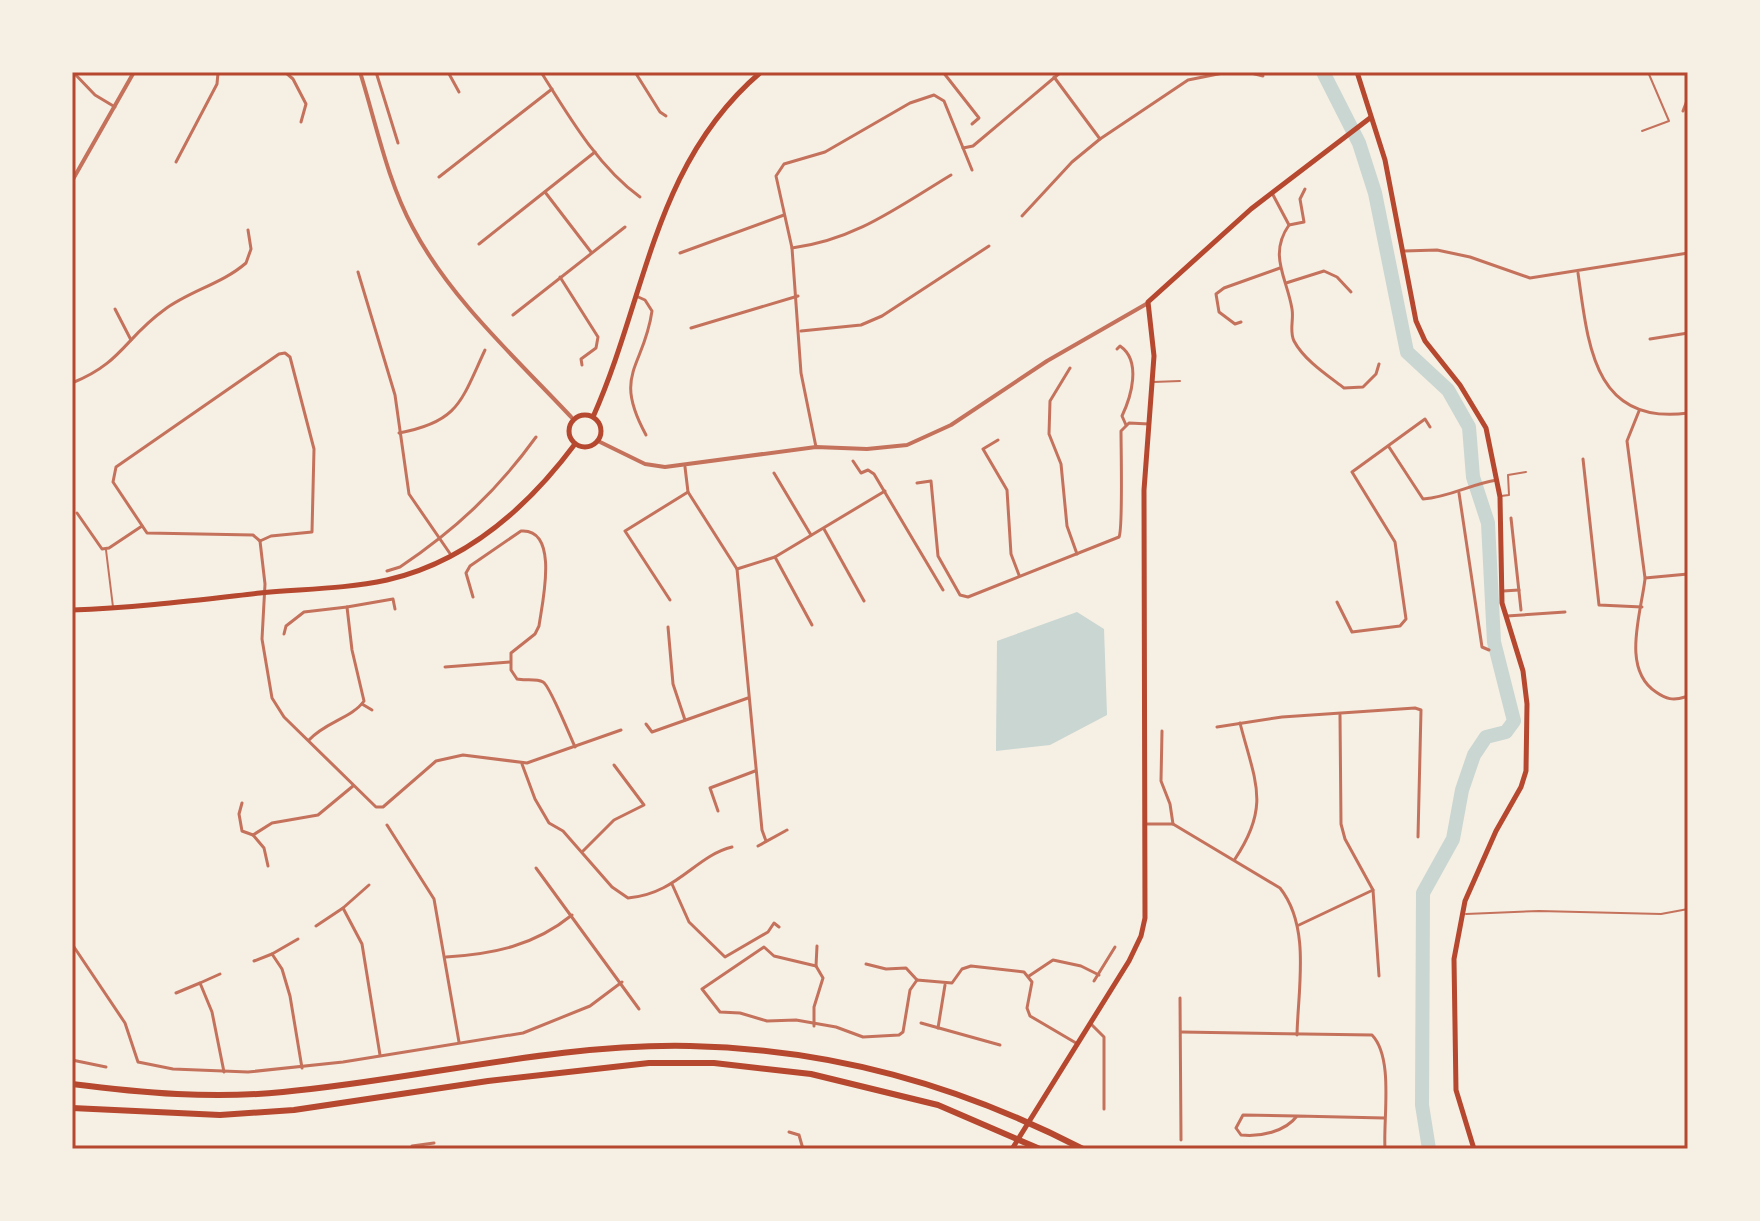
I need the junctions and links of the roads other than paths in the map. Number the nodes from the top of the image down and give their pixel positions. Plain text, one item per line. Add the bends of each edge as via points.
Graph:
1 (73, 72) edge
2 (134, 72) edge
3 (218, 72) edge
4 (227, 72) edge
5 (285, 72) edge
6 (360, 72) edge
7 (376, 72) edge
8 (448, 72) edge
9 (541, 72) edge
10 (635, 72) edge
11 (761, 72) edge
12 (943, 72) edge
13 (1061, 72) edge
14 (1228, 72) edge
15 (1247, 72) edge
16 (1357, 72) edge
17 (1648, 72) edge
18 (1263, 76) dead end
19 (1054, 77) junction
20 (552, 89) junction
21 (459, 92) dead end
22 (1688, 98) edge
23 (115, 107) junction
24 (1683, 111) dead end
25 (666, 116) dead end
26 (1370, 118) junction
27 (301, 122) dead end
28 (972, 124) dead end
29 (1642, 131) dead end
30 (1100, 139) junction
31 (398, 143) dead end
32 (963, 148) junction
33 (596, 151) junction
34 (176, 162) dead end
35 (972, 170) dead end
36 (951, 175) dead end
37 (439, 177) dead end
38 (72, 181) edge
39 (1305, 189) dead end
40 (545, 192) junction
41 (1272, 193) junction
42 (640, 197) dead end
43 (784, 215) junction
44 (1022, 216) dead end
45 (1289, 225) junction
46 (625, 227) dead end
47 (248, 230) dead end
48 (479, 244) dead end
49 (989, 246) dead end
50 (792, 248) junction
51 (1404, 251) junction
52 (592, 253) junction
53 (680, 253) dead end
54 (1688, 253) edge
55 (1280, 268) junction
56 (1578, 271) junction
57 (358, 272) dead end
58 (560, 277) junction
59 (1286, 283) junction
60 (1351, 292) dead end
61 (636, 296) junction
62 (798, 296) junction
63 (1148, 302) junction
64 (115, 309) dead end
65 (513, 315) dead end
66 (1241, 322) dead end
67 (691, 328) dead end
68 (801, 331) junction
69 (1688, 333) edge
70 (1650, 339) dead end
71 (131, 340) junction
72 (1117, 349) dead end
73 (485, 350) dead end
74 (1379, 364) dead end
75 (582, 365) dead end
76 (1070, 368) dead end
77 (1180, 381) dead end
78 (1152, 382) junction
79 (72, 383) edge
80 (1639, 411) junction
81 (1688, 413) edge
82 (593, 417) junction
83 (573, 419) junction
84 (1149, 424) junction
85 (1126, 425) junction
86 (1430, 427) dead end
87 (399, 433) junction
88 (646, 435) dead end
89 (536, 437) dead end
90 (998, 440) dead end
91 (598, 441) junction
92 (575, 444) junction
93 (816, 447) junction
94 (1389, 447) junction
95 (1583, 459) dead end
96 (853, 461) dead end
97 (685, 467) junction
98 (1526, 472) dead end
99 (774, 473) dead end
100 (1497, 480) junction
101 (917, 483) dead end
102 (885, 491) junction
103 (688, 492) junction
104 (1459, 493) junction
105 (1500, 497) junction
106 (77, 513) dead end
107 (1511, 518) dead end
108 (142, 526) junction
109 (824, 529) junction
110 (812, 536) junction
111 (440, 538) junction
112 (260, 541) junction
113 (106, 549) junction
114 (1077, 554) junction
115 (451, 555) junction
116 (775, 557) junction
117 (941, 563) junction
118 (930, 568) junction
119 (737, 569) junction
120 (387, 571) dead end
121 (1688, 574) edge
122 (1019, 577) junction
123 (1645, 578) junction
124 (943, 590) dead end
125 (1519, 590) junction
126 (1500, 591) junction
127 (265, 593) junction
128 (473, 597) dead end
129 (670, 600) dead end
130 (864, 601) dead end
131 (1337, 602) dead end
132 (347, 607) junction
133 (1642, 607) junction
134 (113, 608) junction
135 (395, 609) dead end
136 (72, 610) edge
137 (1521, 610) dead end
138 (1565, 612) dead end
139 (1504, 616) junction
140 (812, 625) dead end
141 (668, 627) dead end
142 (284, 634) dead end
143 (1489, 650) dead end
144 (510, 662) junction
145 (445, 667) dead end
146 (1685, 697) dead end
147 (748, 698) junction
148 (362, 704) junction
149 (372, 710) dead end
150 (1340, 715) junction
151 (685, 720) junction
152 (1239, 723) junction
153 (646, 724) dead end
154 (1217, 727) dead end
155 (621, 730) dead end
156 (1162, 731) dead end
157 (309, 740) junction
158 (575, 747) junction
159 (522, 764) junction
160 (614, 765) dead end
161 (756, 771) junction
162 (353, 786) junction
163 (242, 803) dead end
164 (718, 811) dead end
165 (1146, 824) junction
166 (1173, 824) junction
167 (387, 825) dead end
168 (787, 830) dead end
169 (253, 835) junction
170 (1418, 837) dead end
171 (766, 841) junction
172 (758, 846) dead end
173 (732, 847) dead end
174 (583, 851) junction
175 (1235, 859) junction
176 (268, 866) dead end
177 (536, 868) dead end
178 (672, 884) junction
179 (369, 885) dead end
180 (1373, 890) junction
181 (343, 908) junction
182 (1688, 909) edge
183 (572, 915) junction
184 (1461, 915) junction
185 (1299, 925) junction
186 (316, 926) dead end
187 (779, 927) dead end
188 (298, 939) dead end
189 (72, 944) edge
190 (817, 946) dead end
191 (1115, 947) dead end
192 (78, 954) junction
193 (272, 954) junction
194 (446, 957) junction
195 (72, 959) edge
196 (254, 961) dead end
197 (866, 964) dead end
198 (816, 966) junction
199 (220, 974) dead end
200 (1099, 975) junction
201 (1029, 976) junction
202 (1379, 976) dead end
203 (917, 980) junction
204 (1094, 981) dead end
205 (622, 982) junction
206 (200, 983) junction
207 (945, 985) junction
208 (176, 993) dead end
209 (1180, 998) dead end
210 (639, 1009) dead end
211 (1089, 1022) junction
212 (921, 1023) dead end
213 (814, 1026) junction
214 (938, 1028) junction
215 (1181, 1032) junction
216 (1297, 1035) junction
217 (459, 1042) junction
218 (1076, 1043) junction
219 (1000, 1045) dead end
220 (380, 1055) junction
221 (72, 1060) edge
222 (106, 1067) dead end
223 (302, 1068) junction
224 (224, 1072) junction
225 (72, 1084) edge
226 (72, 1108) edge
227 (1104, 1109) dead end
228 (1297, 1116) junction
229 (1384, 1118) junction
230 (789, 1132) dead end
231 (1181, 1140) dead end
232 (808, 1142) dead end
233 (434, 1143) dead end
234 (802, 1143) junction
235 (412, 1146) dead end
236 (422, 1147) edge
237 (803, 1149) edge
238 (1012, 1149) edge
239 (1040, 1149) edge
240 (1083, 1149) edge
241 (1385, 1149) edge
242 (1474, 1149) edge

1 - 23 street
2 - 23 street
3 - 4 street
3 - 34 street via 217,84
5 - 27 street via 306,104
6 - 83 street via 414,230 452,285
7 - 31 street
8 - 21 street
9 - 20 street
10 - 25 street
11 - 61 main road via 695,147 664,208
12 - 28 street via 979,118
13 - 19 street
14 - 30 street via 1188,80
15 - 18 street
16 - 26 main road
17 - 29 street via 1669,121
19 - 30 street
19 - 32 street via 973,146
20 - 33 street
20 - 37 street
22 - 24 street
23 - 38 street
26 - 41 main road
26 - 51 main road via 1385,160
30 - 44 street
32 - 35 street
32 - 43 street via 944,101 924,96 825,152 784,164 776,176
33 - 40 street
33 - 42 street via 621,183
36 - 50 street via 868,227
39 - 45 street via 1300,199 1304,222
40 - 48 street
40 - 52 street
41 - 45 street
41 - 63 main road
43 - 50 street
43 - 53 street
45 - 55 street via 1278,244
46 - 52 street
47 - 71 street via 251,249 246,263 165,309
49 - 68 street via 882,316 861,325
50 - 62 street
51 - 56 street via 1470,257 1530,278
51 - 100 main road via 1419,331 1486,428
52 - 58 street
54 - 56 street
55 - 59 street
55 - 66 street via 1216,294 1219,312 1235,324
56 - 80 street via 1593,363 1610,389
57 - 87 street via 395,395
58 - 65 street
58 - 75 street via 598,337
59 - 60 street via 1324,271
59 - 74 street via 1293,339 1311,361 1354,390 1371,380
61 - 82 main road
61 - 88 street via 652,311 629,386 632,408
62 - 67 street
62 - 68 street
63 - 78 main road
63 - 93 street via 932,436 897,448
64 - 71 street
68 - 93 street via 801,373
69 - 70 street
71 - 79 street via 114,361
72 - 85 street via 1127,351 1132,363 1130,403 1122,416
73 - 87 street via 461,401 448,415 435,426
76 - 114 street via 1050,401 1049,434 1061,464 1067,526
77 - 78 street
78 - 84 main road
80 - 81 street
80 - 123 street via 1627,441
82 - 83 main road
82 - 91 main road via 601,426
83 - 92 main road via 569,432
84 - 85 street
84 - 165 main road via 1144,490
85 - 114 street via 1121,431 1122,533
86 - 94 street via 1425,419
87 - 111 street via 409,494
89 - 111 street via 488,498
90 - 122 street via 983,449 1007,490 1011,554
91 - 92 main road via 588,447
91 - 97 street via 645,464
92 - 115 main road via 527,502
93 - 97 street
94 - 104 street via 1423,499
94 - 131 street via 1352,472 1395,542 1406,619 1400,626 1352,632
95 - 133 street via 1599,605
96 - 102 street via 861,473 873,472
97 - 103 street
98 - 105 street via 1508,475 1509,495
99 - 110 street
100 - 104 street via 1470,484
100 - 105 main road
101 - 117 street via 931,481 934,489
102 - 109 street
102 - 118 street
103 - 119 street
103 - 129 street via 625,531
104 - 143 street via 1482,647
105 - 126 main road
106 - 113 street
107 - 125 street
108 - 112 street via 152,535 253,535
108 - 112 street via 113,482 116,467 285,353 311,432 314,527 307,534
108 - 113 street
109 - 110 street
109 - 130 street
110 - 116 street
111 - 115 street
111 - 120 street
112 - 127 street
113 - 134 street
114 - 122 street
115 - 127 main road via 384,580
116 - 119 street
116 - 140 street
117 - 118 street
117 - 122 street via 963,597
118 - 124 street
119 - 147 street
121 - 123 street
123 - 133 street
125 - 126 street
125 - 137 street
126 - 139 main road
127 - 134 main road
127 - 157 street via 262,639 272,698
128 - 144 street via 467,569 521,531 534,534 547,564 539,626 511,653
132 - 135 street via 393,599
132 - 142 street via 304,612
132 - 148 street
133 - 146 street via 1635,659 1639,673 1669,699
134 - 136 main road
138 - 139 street
139 - 184 main road via 1525,684 1526,771
141 - 151 street via 673,684
144 - 145 street
144 - 158 street via 517,679 541,681 550,688
147 - 151 street
147 - 161 street
148 - 149 street
148 - 157 street via 323,725
150 - 152 street
150 - 170 street via 1421,710
150 - 180 street via 1341,824
151 - 153 street via 652,732
152 - 154 street
152 - 175 street via 1259,803 1255,825
155 - 158 street
156 - 166 street via 1161,781
157 - 162 street
158 - 159 street
159 - 162 street via 463,755 436,761 383,807 368,802
159 - 174 street via 541,812
160 - 174 street via 644,805 614,820
161 - 164 street via 710,788
161 - 171 street
162 - 169 street via 318,815 272,823
163 - 169 street via 242,831
165 - 166 street
165 - 211 main road via 1141,936
166 - 175 street
167 - 194 street via 434,899
168 - 171 street
169 - 176 street via 264,848
171 - 172 street
173 - 178 street
174 - 178 street via 628,898
175 - 185 street via 1280,888
177 - 183 street
178 - 187 street via 689,922 725,957 774,923
179 - 181 street
180 - 185 street
180 - 202 street
181 - 186 street
181 - 220 street via 362,944
182 - 184 street via 1661,914
183 - 194 street via 520,946
183 - 205 street
184 - 242 main road via 1454,959 1456,1090
185 - 216 street
188 - 193 street
189 - 192 street
190 - 198 street
191 - 200 street
192 - 195 street
192 - 224 street via 125,1023 138,1062
193 - 196 street
193 - 223 street via 290,996
194 - 217 street
197 - 203 street via 906,968
198 - 213 street via 823,978
198 - 213 street via 774,956 764,947 702,989 720,1012
199 - 206 street
200 - 201 street via 1053,960
200 - 204 street
201 - 207 street via 971,966
201 - 218 street via 1030,1016
203 - 207 street
203 - 213 street via 899,1035 863,1037
205 - 210 street
205 - 217 street via 590,1006 538,1030
206 - 208 street
206 - 224 street via 212,1012
207 - 214 street
209 - 215 street
211 - 218 main road
211 - 227 street via 1104,1037
212 - 214 street
214 - 219 street
215 - 216 street
215 - 231 street
216 - 229 street via 1372,1035 1384,1059
217 - 220 street
218 - 238 main road
220 - 223 street
221 - 222 street
223 - 224 street
225 - 240 highway via 227,1095 326,1088 551,1055 688,1046 776,1050 915,1079 988,1103
226 - 239 highway via 220,1115 294,1110 488,1081 649,1063 714,1063 811,1074 938,1105
228 - 228 street via 1285,1128 1250,1136 1236,1128 1243,1115
228 - 229 street
229 - 241 street
230 - 234 street via 799,1135
232 - 234 street
233 - 236 street
234 - 237 street
235 - 236 street

